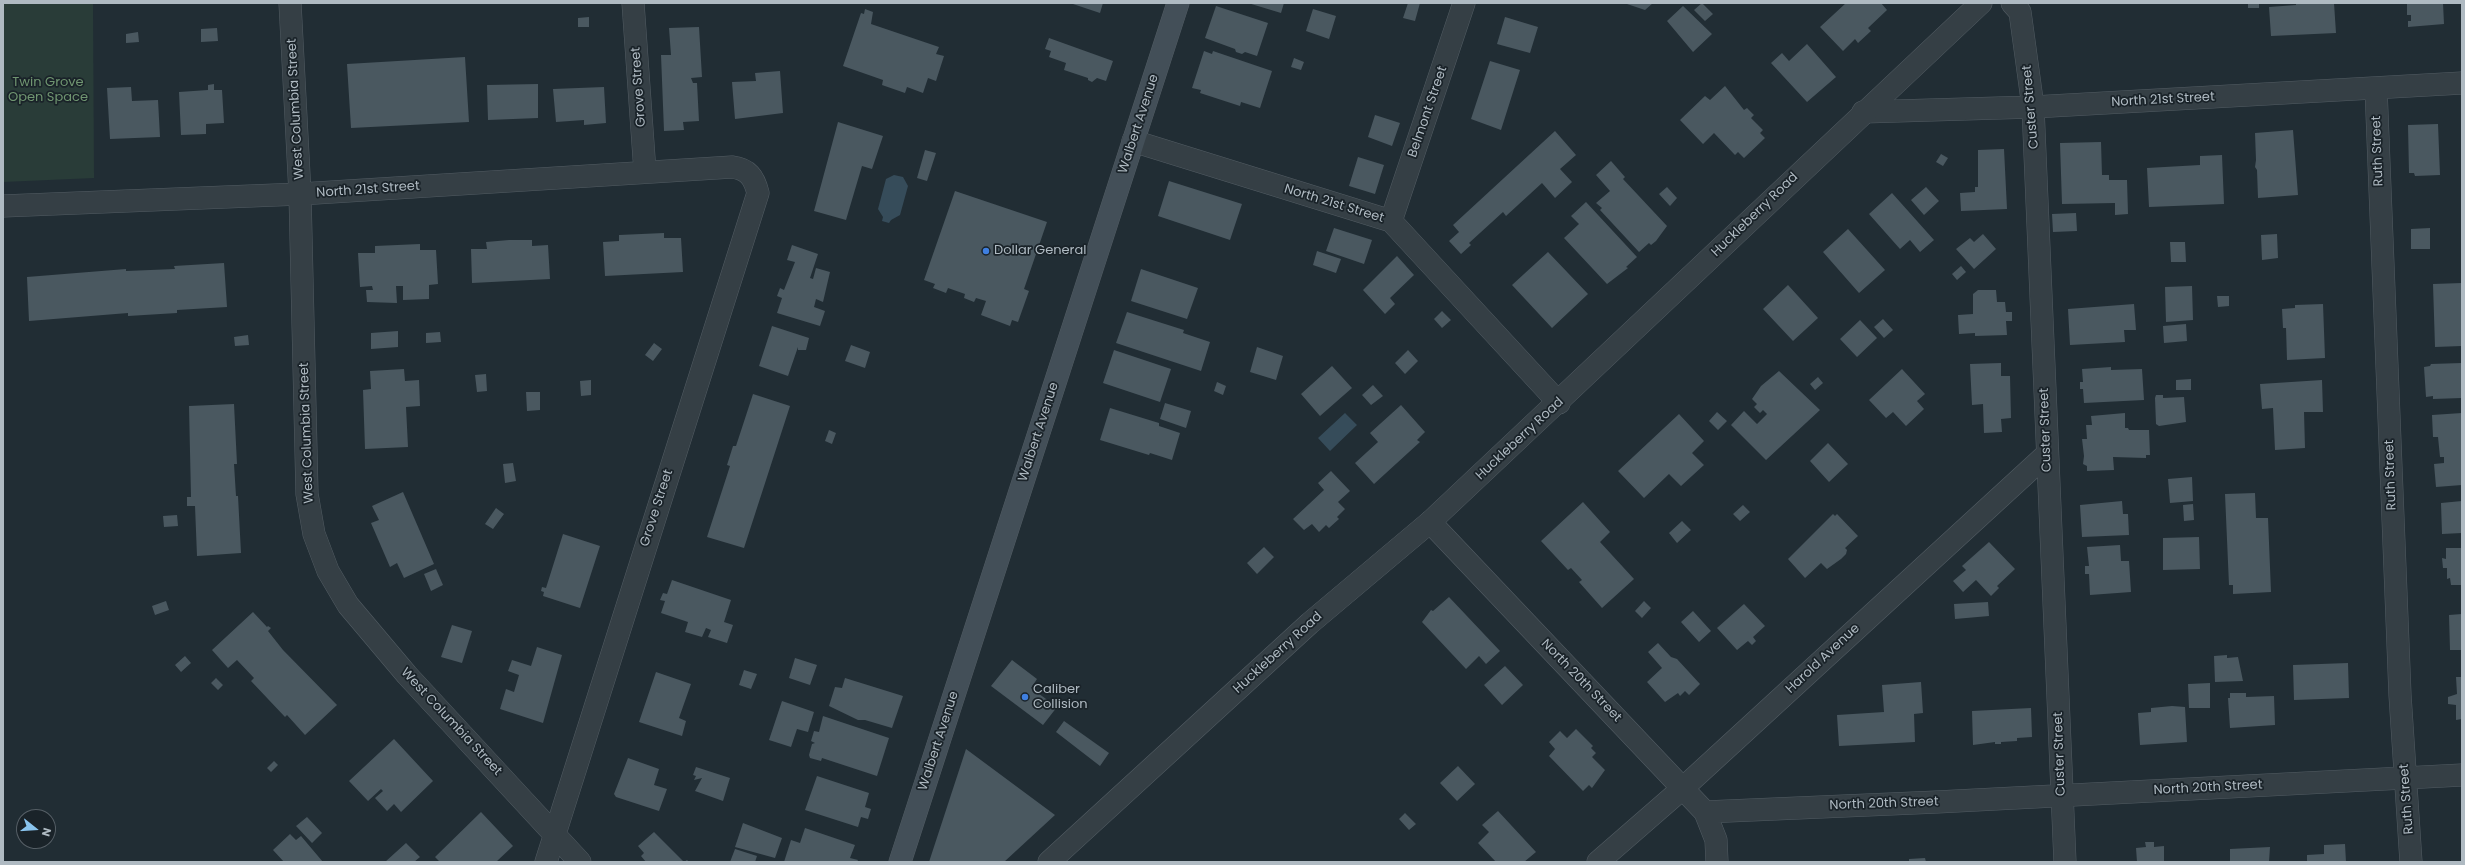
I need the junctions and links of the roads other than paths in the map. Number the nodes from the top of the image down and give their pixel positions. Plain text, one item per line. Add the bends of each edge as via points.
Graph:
1 (290, 3) edge
2 (633, 3) edge
3 (1178, 3) edge
4 (1464, 3) edge
5 (1981, 3) edge
6 (2012, 3) edge
7 (2462, 83) edge
8 (2376, 88) junction
9 (2033, 107) junction
10 (1863, 112) junction
11 (1133, 141) junction
12 (732, 167) joint
13 (645, 172) junction
14 (300, 194) junction
15 (3, 206) edge
16 (1391, 221) junction
17 (1559, 403) junction
18 (2047, 454) junction
19 (1430, 522) junction
20 (2462, 775) edge
21 (2406, 777) junction
22 (1683, 788) junction
23 (2062, 795) junction
24 (1705, 812) junction
25 (554, 833) junction
26 (546, 862) edge
27 (580, 862) edge
28 (900, 862) edge
29 (1049, 862) edge
30 (1598, 862) edge
31 (1717, 862) edge
32 (2064, 862) edge
33 (2411, 862) edge

1 - 14 street, West Columbia Street
2 - 13 street, Grove Street
3 - 11 main road, Walbert Avenue
4 - 16 street, Belmont Street
5 - 10 street, Huckleberry Road
6 - 9 street, Custer Street via 2020,12
7 - 8 street, North 21st Street
8 - 9 street, North 21st Street
8 - 21 street, Ruth Street via 2396,610
9 - 10 street, North 21st Street
9 - 18 street, Custer Street
10 - 17 street, Huckleberry Road
11 - 16 street, North 21st Street
11 - 28 main road, Walbert Avenue
12 - 13 street, North 21st Street
12 - 25 street, Grove Street via 747,171 755,180 758,193
13 - 14 street, North 21st Street
14 - 15 street, North 21st Street
14 - 25 street, West Columbia Street via 307,494 314,534 328,571 348,605 407,675
16 - 17 street, North 21st Street
17 - 19 street, Huckleberry Road
18 - 22 street, Harold Avenue
18 - 23 street, Custer Street
19 - 22 street, North 20th Street
19 - 29 street, Huckleberry Road via 1310,623
20 - 21 street, North 20th Street
21 - 23 street, North 20th Street
21 - 33 street, Ruth Street
22 - 24 street, North 20th Street
22 - 30 street, Harold Avenue
23 - 24 street, North 20th Street
23 - 32 street, Custer Street
24 - 31 street via 1716,840
25 - 26 street, Grove Street
25 - 27 street, West Columbia Street

